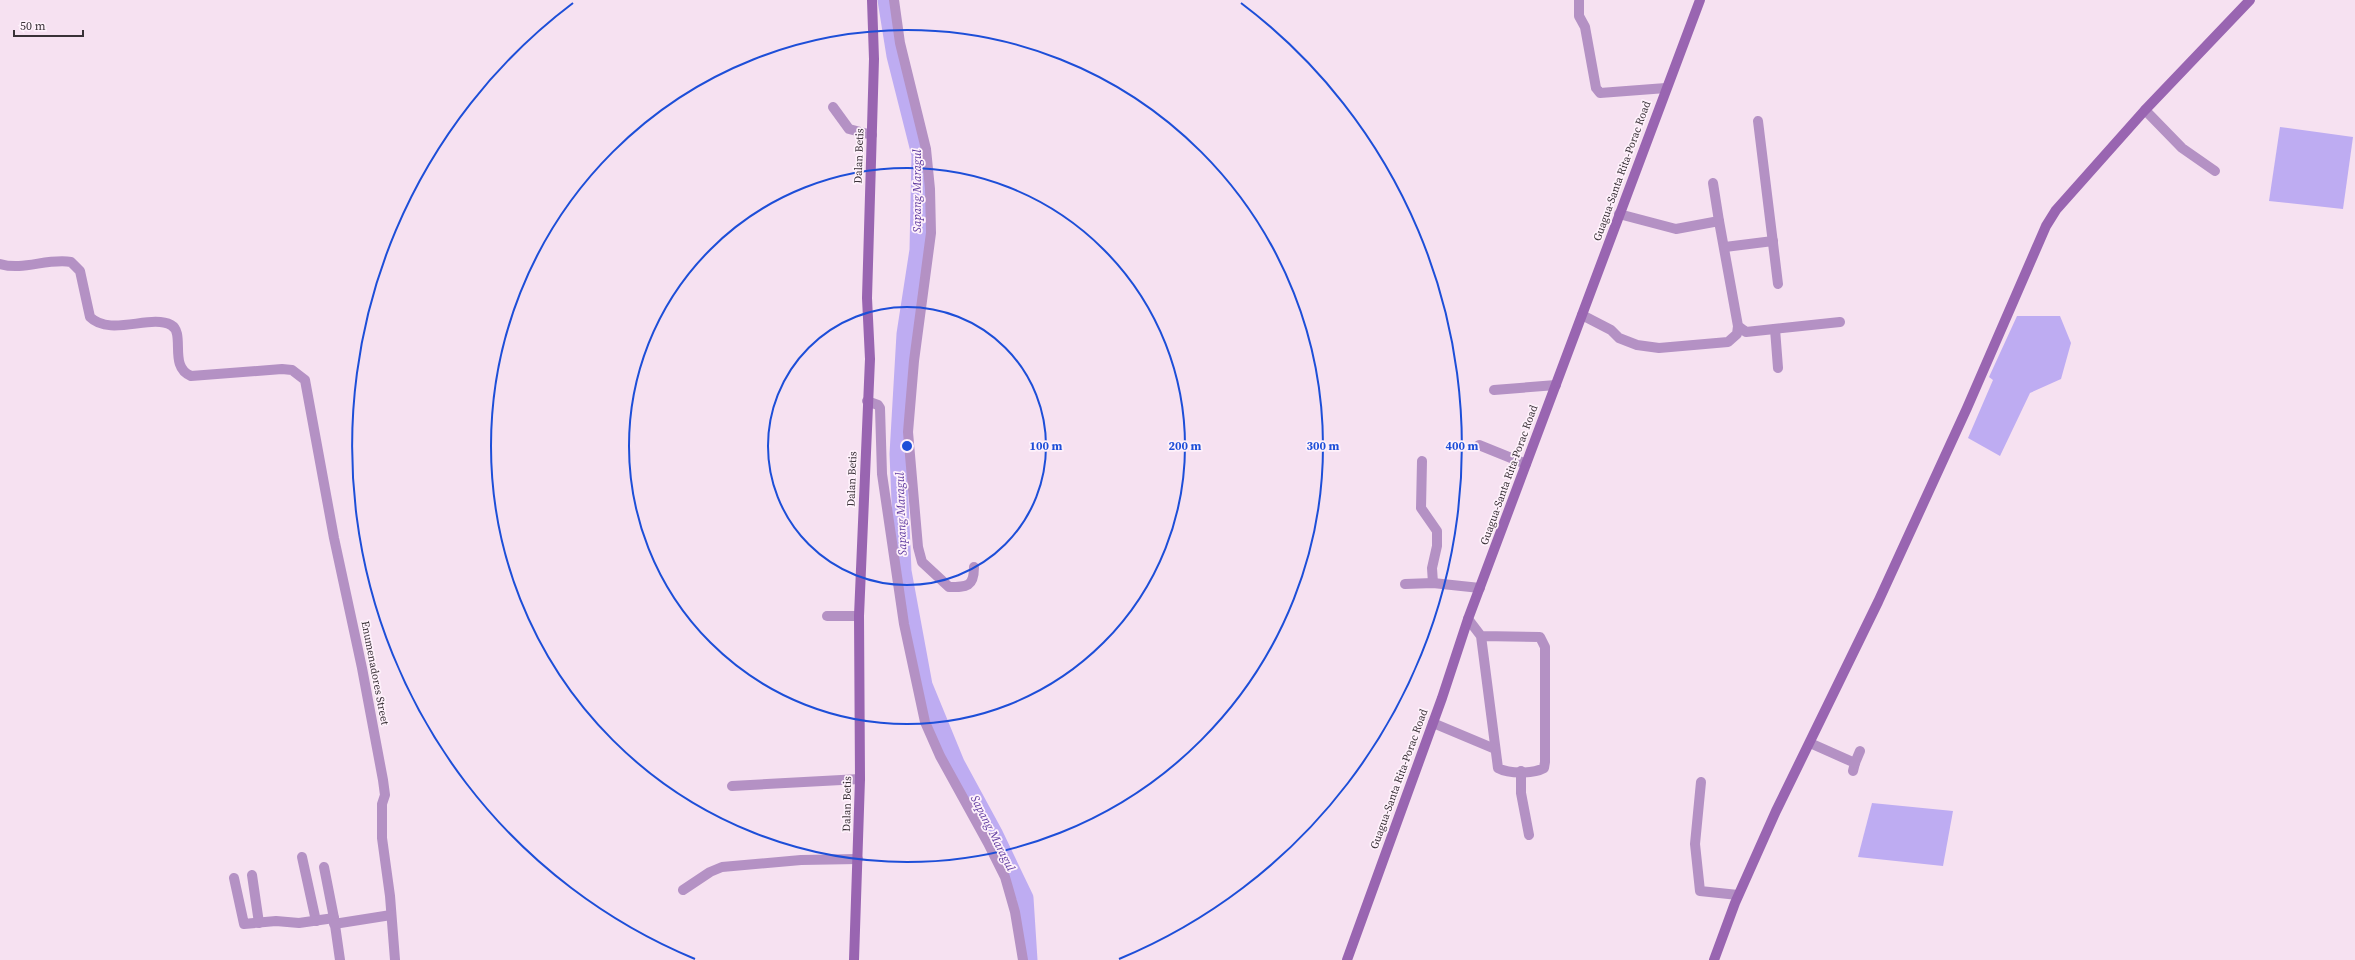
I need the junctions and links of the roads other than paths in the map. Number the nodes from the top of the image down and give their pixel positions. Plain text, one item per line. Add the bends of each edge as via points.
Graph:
1 (872, 0) edge
2 (894, 0) edge
3 (1579, 0) edge
4 (1700, 0) edge
5 (2250, 0) edge
6 (1666, 88) junction
7 (833, 107) dead end
8 (2145, 110) junction
9 (1758, 121) dead end
10 (872, 135) junction
11 (2214, 171) dead end
12 (1713, 183) dead end
13 (1619, 214) junction
14 (1719, 221) junction
15 (1773, 241) junction
16 (1725, 247) junction
17 (0, 264) edge
18 (1778, 284) dead end
19 (1582, 315) junction
20 (1840, 322) dead end
21 (1738, 326) junction
22 (1776, 329) junction
23 (1778, 368) dead end
24 (1556, 385) junction
25 (1494, 390) dead end
26 (867, 401) junction
27 (1479, 445) dead end
28 (1422, 461) dead end
29 (1526, 464) junction
30 (974, 567) dead end
31 (1433, 583) junction
32 (1405, 584) dead end
33 (1480, 588) junction
34 (827, 616) dead end
35 (859, 616) junction
36 (1468, 619) junction
37 (1481, 636) junction
38 (1433, 723) junction
39 (1810, 743) junction
40 (1495, 749) junction
41 (1860, 751) dead end
42 (1521, 771) junction
43 (860, 778) junction
44 (1701, 782) dead end
45 (732, 786) dead end
46 (1529, 835) dead end
47 (302, 857) dead end
48 (858, 859) junction
49 (324, 866) dead end
50 (252, 875) dead end
51 (234, 878) dead end
52 (683, 890) dead end
53 (1738, 895) junction
54 (391, 915) junction
55 (316, 921) junction
56 (334, 921) junction
57 (259, 923) junction
58 (340, 960) edge
59 (394, 960) edge
60 (854, 960) edge
61 (1023, 960) edge
62 (1347, 960) edge
63 (1714, 960) edge

1 - 10 street, Dalan Betis
2 - 30 street via 900,43 926,149 930,189 931,233 914,361 908,432 918,546 922,562 949,587 967,586 974,578
3 - 6 street via 1579,16 1585,27 1596,88 1600,93
4 - 6 street, Guagua-Santa Rita-Porac Road
5 - 8 street
6 - 13 street, Guagua-Santa Rita-Porac Road
7 - 10 street via 850,129
8 - 11 street via 2182,148
8 - 39 street via 2056,210 2046,226 1967,408
9 - 15 street
10 - 26 street, Dalan Betis via 868,226 870,359
12 - 14 street
13 - 14 street via 1676,229
13 - 19 street, Guagua-Santa Rita-Porac Road
14 - 16 street
15 - 16 street
15 - 18 street
16 - 21 street
17 - 54 street, Enumenadores Street via 8,266 53,261 71,262 80,271 90,317 98,323 158,323 174,327 183,373 191,376 292,370 305,380 383,780 385,795 382,804 382,838
19 - 21 street via 1611,330 1618,338 1637,345 1659,348 1728,342 1737,334
19 - 24 street, Guagua-Santa Rita-Porac Road
20 - 22 street
21 - 22 street via 1746,332
22 - 23 street
24 - 25 street
24 - 29 street, Guagua-Santa Rita-Porac Road
26 - 35 street, Dalan Betis
26 - 61 street via 880,408 882,474 904,624 925,722 940,756 1005,877 1015,912
27 - 29 street
28 - 31 street via 1422,508 1437,531 1438,546 1432,568
29 - 33 street, Guagua-Santa Rita-Porac Road
31 - 32 street
31 - 33 street
33 - 36 street, Guagua-Santa Rita-Porac Road
34 - 35 street
35 - 43 street, Dalan Betis
36 - 37 street
36 - 38 street, Guagua-Santa Rita-Porac Road
37 - 40 street
37 - 42 street via 1540,637 1545,647 1544,768 1538,771
38 - 40 street
38 - 62 street, Guagua-Santa Rita-Porac Road
39 - 41 street via 1854,767
39 - 53 street
40 - 42 street via 1498,768 1504,771
42 - 46 street via 1521,793
43 - 45 street
43 - 48 street, Dalan Betis
44 - 53 street via 1695,844 1700,891
47 - 55 street
48 - 52 street via 801,860 722,867
48 - 60 street, Dalan Betis
49 - 56 street
50 - 57 street
51 - 57 street via 243,923
53 - 63 street
54 - 56 street
54 - 59 street, Enumenadores Street
55 - 56 street
55 - 57 street
56 - 58 street

